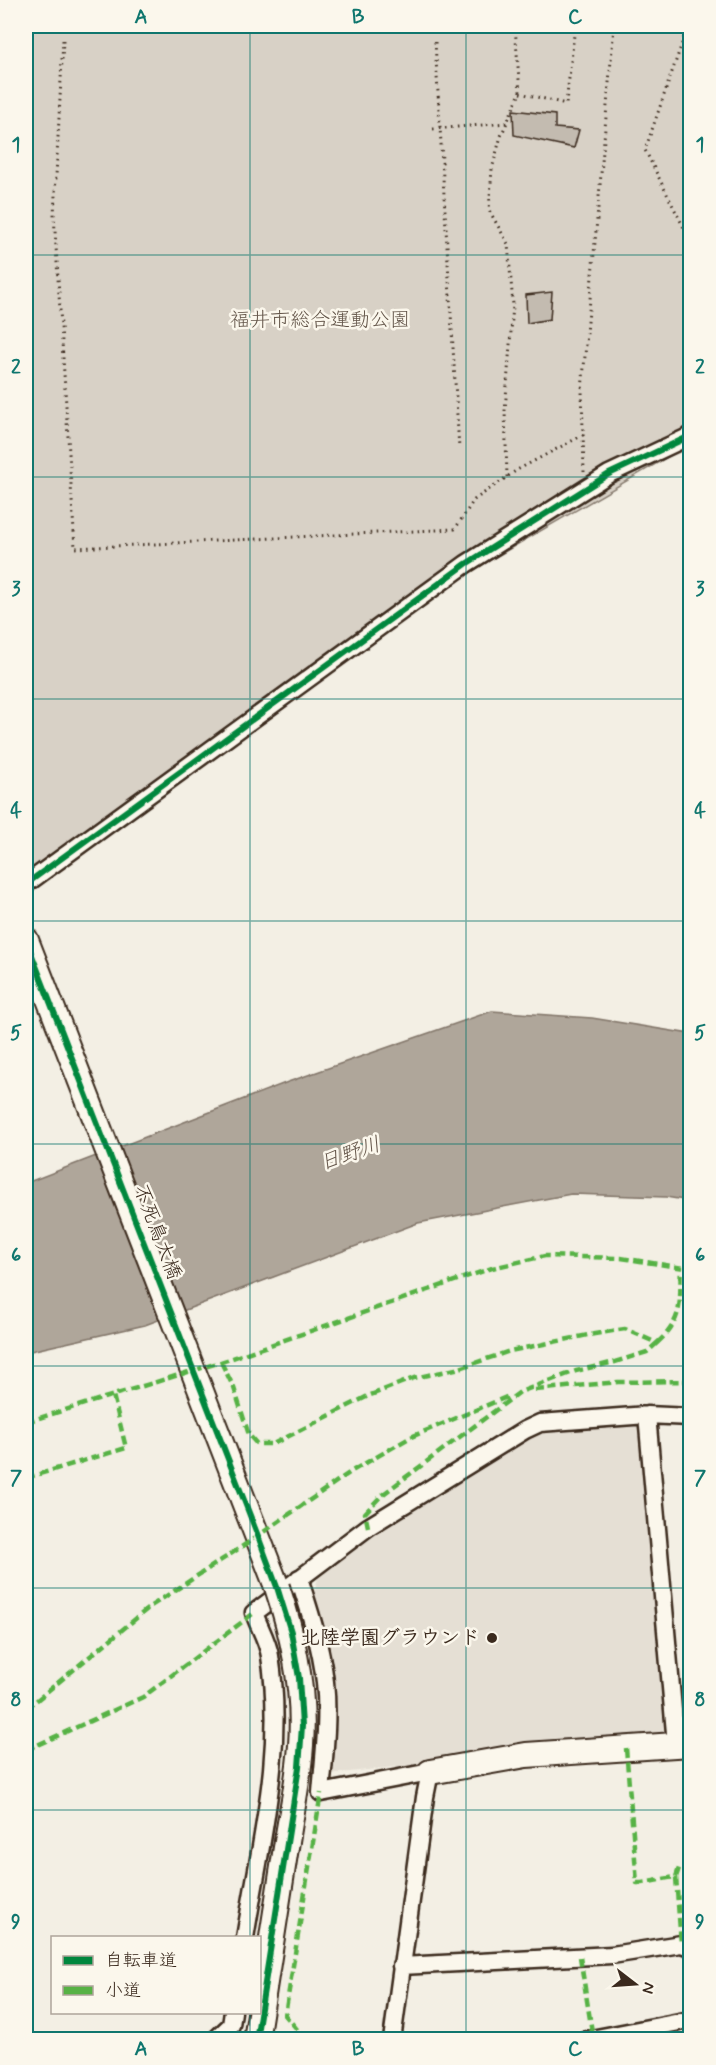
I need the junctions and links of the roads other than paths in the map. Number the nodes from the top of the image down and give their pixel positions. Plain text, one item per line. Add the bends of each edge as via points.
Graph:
1 (690, 436) edge
2 (26, 884) edge
3 (26, 939) edge
4 (647, 1415) junction
5 (690, 1417) edge
6 (299, 1578) junction
7 (683, 1744) edge
8 (430, 1772) junction
9 (245, 1936) edge
10 (690, 1947) edge
11 (401, 1966) junction
12 (261, 2008) edge
13 (233, 2014) edge
14 (260, 2014) edge
15 (690, 2020) edge
16 (215, 2040) edge
17 (256, 2040) edge
18 (392, 2040) edge
19 (586, 2040) edge

1 - 2 street via 609,474 466,564
3 - 12 street, 不死鳥大橋, bridge via 286,1614 299,1678 302,1746
4 - 5 street
4 - 6 street via 540,1424 525,1430 368,1527
4 - 7 street
6 - 8 street via 314,1623 325,1681 327,1730 321,1793
6 - 9 street via 254,1613 270,1654 276,1725 271,1792
7 - 8 street via 526,1755
8 - 11 street
10 - 11 street via 681,1944 612,1955
11 - 18 street
13 - 16 street via 231,2025
14 - 17 street, 不死鳥大橋, bridge
15 - 19 street

